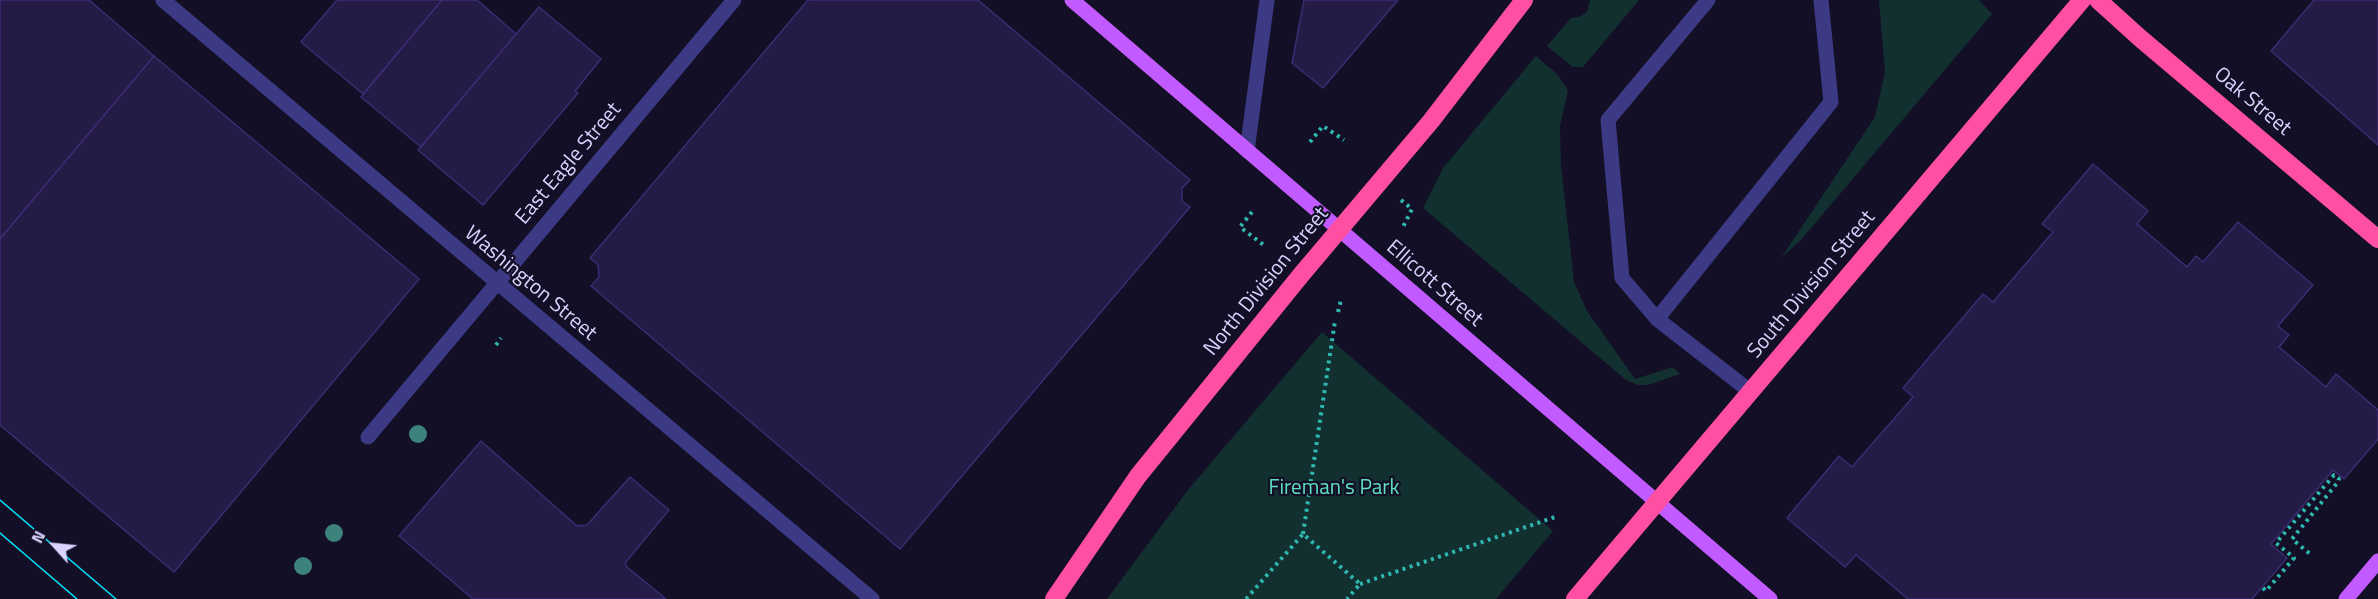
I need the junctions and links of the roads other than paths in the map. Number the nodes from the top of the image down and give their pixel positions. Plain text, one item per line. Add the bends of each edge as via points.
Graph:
1 (162, 0) edge
2 (734, 0) edge
3 (1072, 0) edge
4 (1267, 0) edge
5 (1524, 0) edge
6 (1708, 0) edge
7 (1821, 0) edge
8 (2082, 0) edge
9 (2098, 0) edge
10 (1247, 151) junction
11 (1339, 230) junction
12 (2378, 239) edge
13 (497, 283) junction
14 (1657, 319) junction
15 (1751, 392) junction
16 (368, 437) dead end
17 (1657, 504) junction
18 (2378, 561) edge
19 (872, 599) edge
20 (1054, 599) edge
21 (1575, 599) edge
22 (1770, 599) edge
23 (2346, 599) edge

1 - 13 street, Washington Street
2 - 13 street, East Eagle Street
3 - 10 main road, Ellicott Street
4 - 10 street
5 - 11 highway, North Division Street via 1431,121
6 - 14 street via 1608,120 1623,278
7 - 14 street via 1831,102
8 - 15 highway, South Division Street
9 - 12 highway, Oak Street
10 - 11 main road, Ellicott Street
11 - 17 main road, Ellicott Street
11 - 20 highway, North Division Street via 1138,476
13 - 16 street, East Eagle Street
13 - 19 street, Washington Street
14 - 15 street
15 - 17 highway, South Division Street
17 - 21 highway, South Division Street
17 - 22 main road, Ellicott Street
18 - 23 main road

